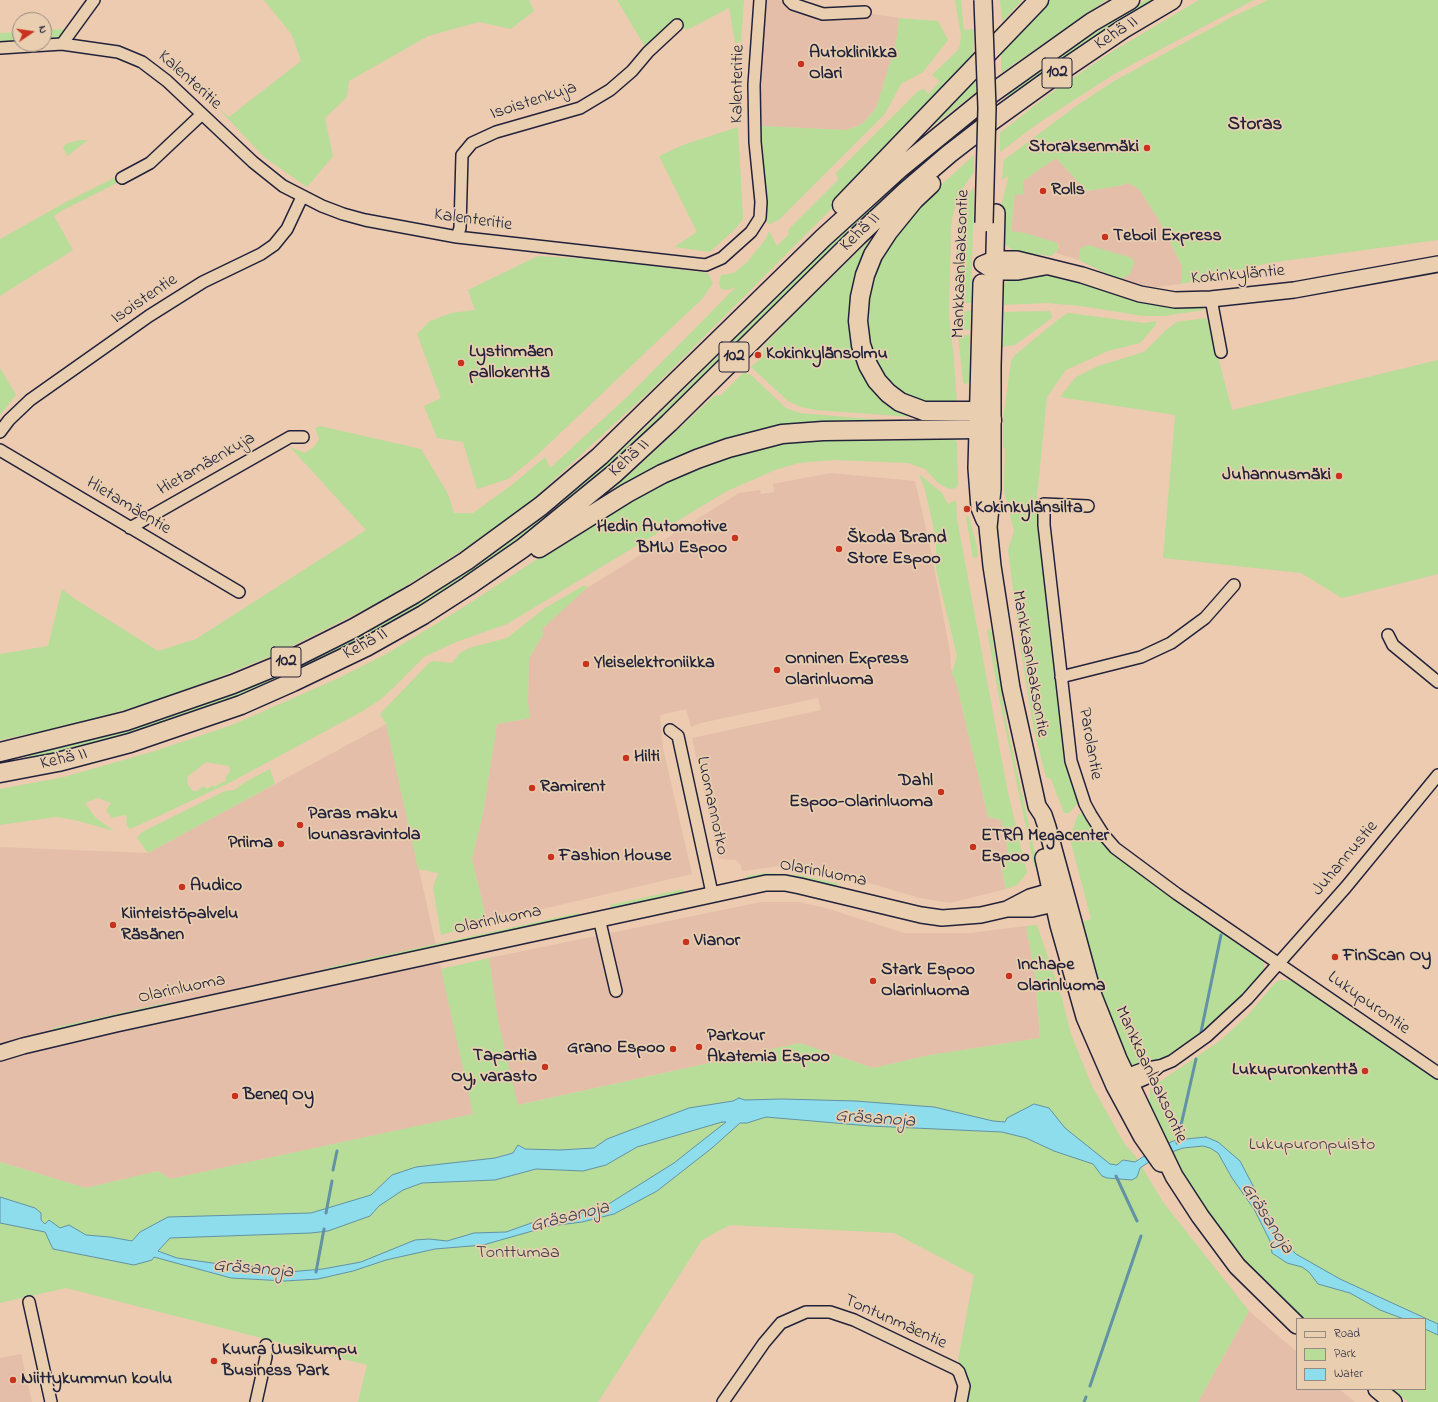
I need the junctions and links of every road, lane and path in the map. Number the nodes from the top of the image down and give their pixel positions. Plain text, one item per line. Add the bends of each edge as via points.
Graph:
1 (94, 0) edge
2 (760, 0) edge
3 (788, 0) edge
4 (983, 0) edge
5 (994, 0) edge
6 (1039, 0) edge
7 (1130, 0) edge
8 (1172, 0) edge
9 (866, 12) dead end
10 (677, 25) dead end
11 (62, 44) junction
12 (0, 48) edge
13 (201, 115) junction
14 (993, 120) junction
15 (122, 178) dead end
16 (302, 197) junction
17 (990, 218) junction
18 (458, 237) junction
19 (1438, 264) edge
20 (990, 265) junction
21 (788, 272) junction
22 (1211, 299) junction
23 (1221, 352) dead end
24 (982, 420) junction
25 (0, 432) edge
26 (303, 437) dead end
27 (0, 450) edge
28 (1088, 506) dead end
29 (130, 528) junction
30 (1234, 585) dead end
31 (468, 586) junction
32 (239, 592) dead end
33 (1388, 635) dead end
34 (1061, 677) junction
35 (1438, 682) edge
36 (670, 730) dead end
37 (0, 752) edge
38 (0, 773) edge
39 (1438, 775) edge
40 (712, 893) junction
41 (1057, 897) junction
42 (600, 918) junction
43 (1280, 964) junction
44 (616, 991) dead end
45 (0, 1053) edge
46 (1438, 1073) edge
47 (1124, 1082) junction
48 (29, 1302) dead end
49 (1296, 1324) edge
50 (266, 1345) dead end
51 (1378, 1390) edge
52 (51, 1402) edge
53 (256, 1402) edge
54 (723, 1402) edge
55 (961, 1402) edge
56 (1393, 1402) edge

1 - 11 street
2 - 18 street, Kalenteritie via 754,85 755,142 761,213 751,232 722,258 712,264 699,265
3 - 9 street via 823,14
4 - 17 main road, Mankkaanlaaksontie, bridge
5 - 17 main road, Mankkaanlaaksontie via 998,104
6 - 21 highway via 818,230
7 - 21 highway, Kehä II / 102 via 1086,27 964,115 899,169
8 - 14 highway, Kehä II / 102 via 1111,37
10 - 18 street, Isoistenkuja via 610,90 580,108 496,132 472,143 462,155
11 - 12 street, Kalenteritie
11 - 13 street, Kalenteritie via 118,52 142,62 167,81
13 - 15 street via 150,162
13 - 16 street, Kalenteritie via 253,162 283,186
14 - 24 highway via 914,200 888,232 873,255 865,275 858,321 861,345 868,365 888,393 900,402 924,411
14 - 31 highway, Kehä II / 102 via 906,191 615,473 534,539
16 - 18 street, Kalenteritie via 365,220
16 - 25 street, Isoistentie via 287,229 274,245 203,282 149,316 30,400
17 - 20 main road, Mankkaanlaaksontie
19 - 22 main road, Kokinkyläntie via 1294,290
20 - 22 main road, Kokinkyläntie via 1018,272 1045,267 1082,275 1140,294 1175,300
20 - 24 main road, Mankkaanlaaksontie
21 - 37 highway, Kehä II / 102 via 600,456 541,506 466,561 414,594 284,663 233,684 126,721
22 - 23 street
24 - 31 highway via 782,434 728,448 697,459 638,487 510,566
24 - 41 main road, Mankkaanlaaksontie via 992,489 988,527 992,566 1011,688 1037,806 1043,815
26 - 29 street, Hietamäenkuja via 290,437
27 - 29 street, Hietamäentie
28 - 34 street, Parolantie via 1044,504 1044,525
29 - 32 street, Hietamäentie
30 - 34 street via 1205,618 1171,643 1141,657
31 - 38 highway, Kehä II / 102 via 366,647 241,704 130,743 58,762
33 - 35 street via 1393,645
34 - 43 street, Parolantie via 1070,761 1084,804 1103,834 1115,848 1177,894
36 - 40 street, Luomannotko via 678,736
39 - 43 street, Juhannustie
40 - 41 main road, Olarinluoma via 766,883 785,883 942,918 972,917 1007,909 1032,909
40 - 42 main road, Olarinluoma
41 - 47 main road, Mankkaanlaaksontie via 1085,1017
42 - 44 street
42 - 45 main road, Olarinluoma via 116,1024
43 - 46 street, Lukupurontie
43 - 47 street, Juhannustie via 1247,1000 1207,1036 1172,1061 1160,1066 1145,1079
47 - 49 main road, Mankkaanlaaksontie via 1156,1158 1174,1176 1237,1266
48 - 52 street
50 - 53 street via 266,1357
51 - 56 main road
54 - 55 street, Tontunmäentie via 781,1322 806,1312 830,1312 854,1320 956,1369 964,1386

